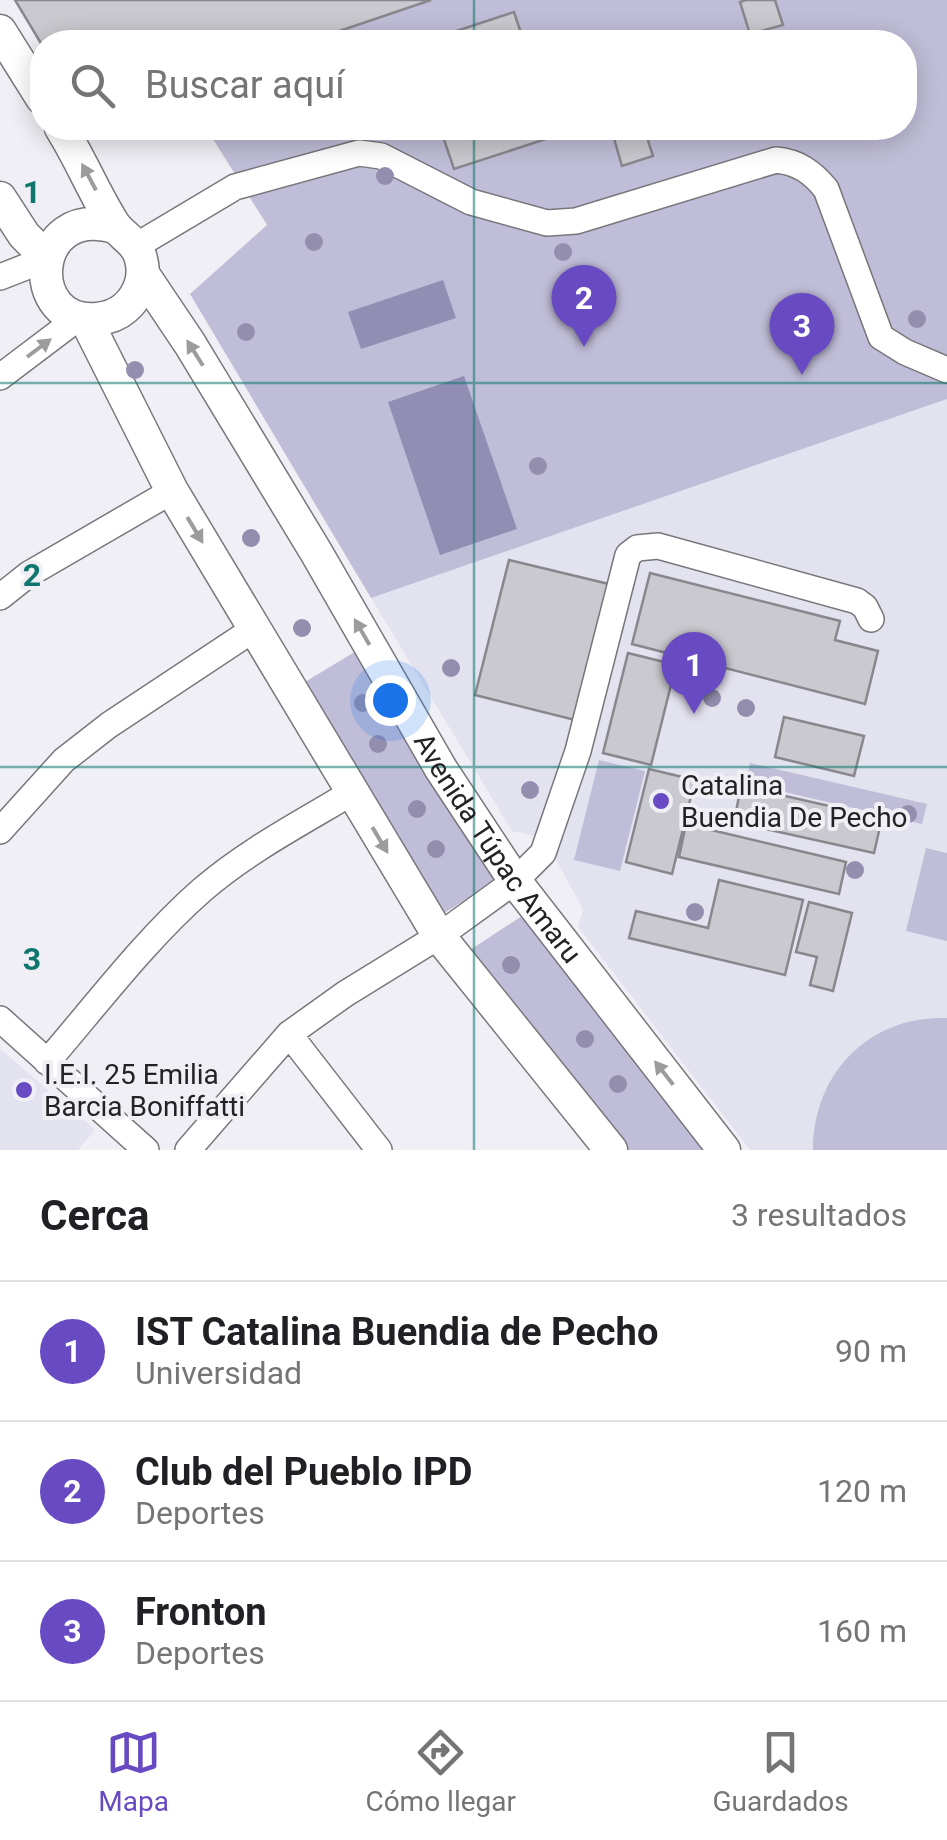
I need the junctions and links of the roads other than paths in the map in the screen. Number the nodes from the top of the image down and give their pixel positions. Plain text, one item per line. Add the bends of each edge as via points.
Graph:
1 (0, 31) edge
2 (30, 79) edge
3 (68, 140) edge
4 (0, 198) edge
5 (131, 249) junction
6 (46, 258) junction
7 (0, 277) edge
8 (82, 319) junction
9 (947, 370) edge
10 (0, 378) edge
11 (172, 490) junction
12 (0, 596) edge
13 (871, 619) dead end
14 (254, 630) junction
15 (351, 792) junction
16 (0, 831) edge
17 (516, 881) junction
18 (439, 936) junction
19 (0, 1019) edge
20 (289, 1034) junction
21 (47, 1062) junction
22 (146, 1150) edge
23 (188, 1150) edge
24 (379, 1150) edge
25 (611, 1150) edge
26 (724, 1150) edge

1 - 2 main road
5 -> 3 main road, Avenida Túpac Amaru
4 - 6 main road
5 - 6 main road via 100,223 69,229
5 - 8 main road via 140,288 109,318
5 - 9 street via 235,187 359,154 471,202 547,223 576,221 788,161 826,188 881,337
17 -> 5 main road, Avenida Túpac Amaru via 441,769
6 - 7 street
6 - 8 main road via 53,298
10 -> 8 street
8 - 11 main road
11 - 12 street
11 -> 14 main road
13 - 17 street via 857,601 658,546 628,554 546,848
14 - 15 main road
14 - 16 street via 109,724 64,760
15 -> 18 main road
15 - 21 street via 252,852 179,911
17 - 18 street
26 -> 17 main road, Avenida Túpac Amaru
18 - 20 street
18 - 25 main road
19 - 21 street
20 - 23 street
20 - 24 street
21 - 22 street

